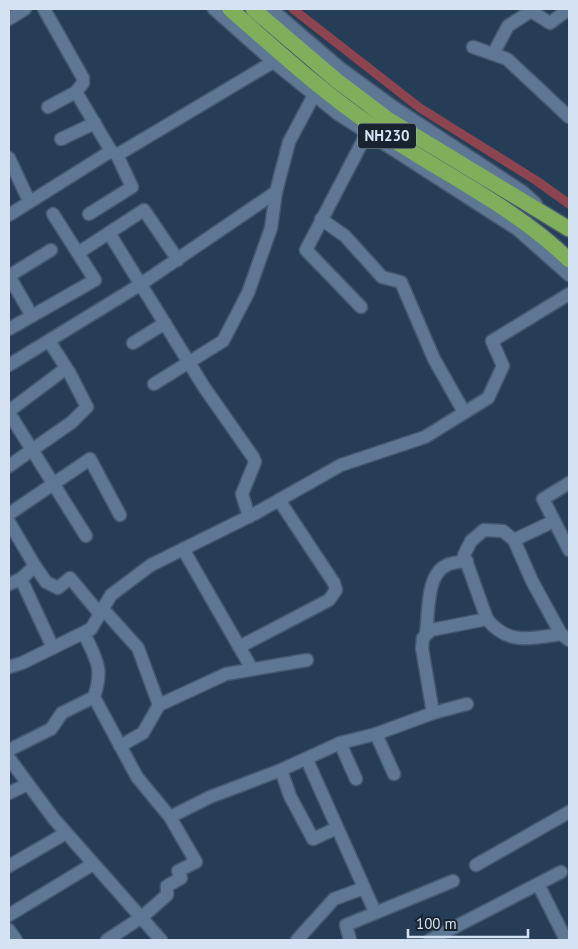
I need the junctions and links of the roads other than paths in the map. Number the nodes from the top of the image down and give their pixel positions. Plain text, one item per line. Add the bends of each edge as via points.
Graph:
1 (25, 9) edge
2 (44, 9) edge
3 (214, 9) edge
4 (230, 9) edge
5 (254, 9) edge
6 (271, 9) edge
7 (569, 9) edge
8 (9, 19) edge
9 (473, 47) dead end
10 (493, 54) junction
11 (274, 62) junction
12 (76, 92) junction
13 (314, 95) junction
14 (48, 107) dead end
15 (569, 117) edge
16 (96, 124) junction
17 (367, 133) junction
18 (61, 139) dead end
19 (114, 153) junction
20 (9, 161) edge
21 (276, 192) junction
22 (29, 201) junction
23 (546, 213) junction
24 (53, 214) dead end
25 (89, 214) dead end
26 (9, 215) edge
27 (321, 219) junction
28 (569, 230) edge
29 (109, 233) junction
30 (556, 247) junction
31 (51, 250) dead end
32 (78, 253) junction
33 (178, 260) junction
34 (569, 260) edge
35 (569, 275) edge
36 (9, 276) edge
37 (141, 284) junction
38 (569, 294) edge
39 (360, 307) dead end
40 (32, 316) junction
41 (165, 323) junction
42 (9, 329) edge
43 (49, 341) junction
44 (133, 343) dead end
45 (189, 362) junction
46 (9, 365) edge
47 (65, 369) junction
48 (154, 384) dead end
49 (9, 412) edge
50 (464, 412) junction
51 (32, 450) junction
52 (9, 466) edge
53 (569, 483) edge
54 (53, 486) junction
55 (279, 500) junction
56 (9, 514) edge
57 (120, 515) dead end
58 (249, 517) junction
59 (554, 521) junction
60 (9, 522) edge
61 (12, 536) edge
62 (86, 536) dead end
63 (514, 540) junction
64 (183, 549) junction
65 (569, 550) edge
66 (467, 562) junction
67 (34, 566) junction
68 (21, 578) junction
69 (9, 584) edge
70 (101, 612) junction
71 (487, 619) junction
72 (84, 633) junction
73 (426, 633) junction
74 (565, 637) edge
75 (239, 647) junction
76 (53, 648) junction
77 (307, 660) dead end
78 (9, 667) edge
79 (252, 669) junction
80 (94, 698) junction
81 (159, 704) junction
82 (467, 704) dead end
83 (433, 713) junction
84 (376, 734) junction
85 (340, 743) junction
86 (120, 746) junction
87 (9, 750) edge
88 (9, 758) edge
89 (308, 760) dead end
90 (280, 770) junction
91 (394, 774) dead end
92 (356, 779) dead end
93 (28, 784) junction
94 (9, 793) edge
95 (569, 812) edge
96 (170, 818) junction
97 (338, 828) junction
98 (66, 833) junction
99 (93, 864) junction
100 (476, 865) dead end
101 (9, 866) edge
102 (561, 872) dead end
103 (453, 881) dead end
104 (538, 884) junction
105 (364, 888) junction
106 (375, 912) junction
107 (9, 915) edge
108 (142, 917) junction
109 (9, 930) edge
110 (16, 940) edge
111 (107, 940) edge
112 (161, 940) edge
113 (298, 940) edge
114 (350, 940) edge
115 (430, 940) edge
116 (566, 940) edge

1 - 8 street
2 - 12 street via 83,78
3 - 11 street
4 - 30 highway, NH230 via 371,126 522,221
5 - 23 highway, NH230 via 336,80 389,120
6 - 23 street via 340,68 523,192
7 - 10 street via 550,24 532,11 508,26
9 - 10 street
10 - 15 street via 507,59
11 - 13 street
11 - 19 street
12 - 14 street
12 - 16 street
13 - 17 street
13 - 21 street via 289,142
16 - 18 street
16 - 19 street
17 - 27 street
17 - 35 street via 517,230
19 - 22 street
19 - 25 street via 132,188
20 - 22 street
21 - 33 street
21 - 45 street via 271,228 248,294 223,341
22 - 26 street
23 - 28 highway, NH230
24 - 32 street
27 - 39 street via 306,250
27 - 50 street via 345,236 382,277 401,282 434,358
28 - 30 highway, NH230 via 558,234
29 - 32 street
29 - 33 street via 144,210
29 - 37 street
30 - 34 highway, NH230
31 - 36 street
32 - 40 street via 95,280
33 - 37 street
36 - 40 street
37 - 41 street
37 - 43 street
38 - 50 street via 492,341 503,366 488,398
40 - 42 street
41 - 44 street
41 - 45 street
43 - 46 street
43 - 47 street
45 - 48 street
45 - 58 street via 255,462 242,494
47 - 49 street
47 - 51 street via 87,407 72,422
49 - 51 street
50 - 55 street via 425,437 341,465
51 - 52 street
51 - 54 street
53 - 59 street via 543,498
54 - 56 street
54 - 57 street via 90,459
54 - 62 street
55 - 58 street
55 - 75 street via 336,590 329,600
58 - 64 street
59 - 63 street
59 - 65 street
60 - 61 street
61 - 67 street
63 - 66 street via 503,531 484,530 471,541 464,555
63 - 74 street via 532,581
64 - 70 street via 151,565 124,585 111,595
64 - 75 street
66 - 71 street
66 - 73 street via 449,563 434,577
67 - 68 street
67 - 70 street via 50,586 58,588 70,578
68 - 69 street
68 - 76 street
70 - 72 street via 91,629
70 - 81 street via 138,648
71 - 73 street
71 - 74 street via 495,629 521,640
72 - 76 street
72 - 80 street via 100,669
73 - 83 street via 422,648
75 - 79 street
76 - 78 street
77 - 79 street
79 - 81 street via 226,674
80 - 86 street
80 - 87 street via 62,713 51,728
81 - 86 street via 143,733
82 - 83 street
83 - 84 street
84 - 85 street
84 - 91 street
85 - 90 street
85 - 92 street
86 - 96 street via 137,776
88 - 93 street
89 - 97 street
90 - 96 street via 210,797
90 - 97 street via 290,796 314,839
93 - 94 street
93 - 98 street
95 - 100 street
96 - 108 street via 196,862 178,870 182,878 167,886 167,895
97 - 105 street
98 - 99 street
98 - 101 street
99 - 107 street
99 - 108 street
102 - 104 street
103 - 106 street
104 - 115 street
104 - 116 street
105 - 106 street
105 - 113 street via 334,899
106 - 114 street via 346,925
108 - 111 street
108 - 112 street
109 - 110 street

